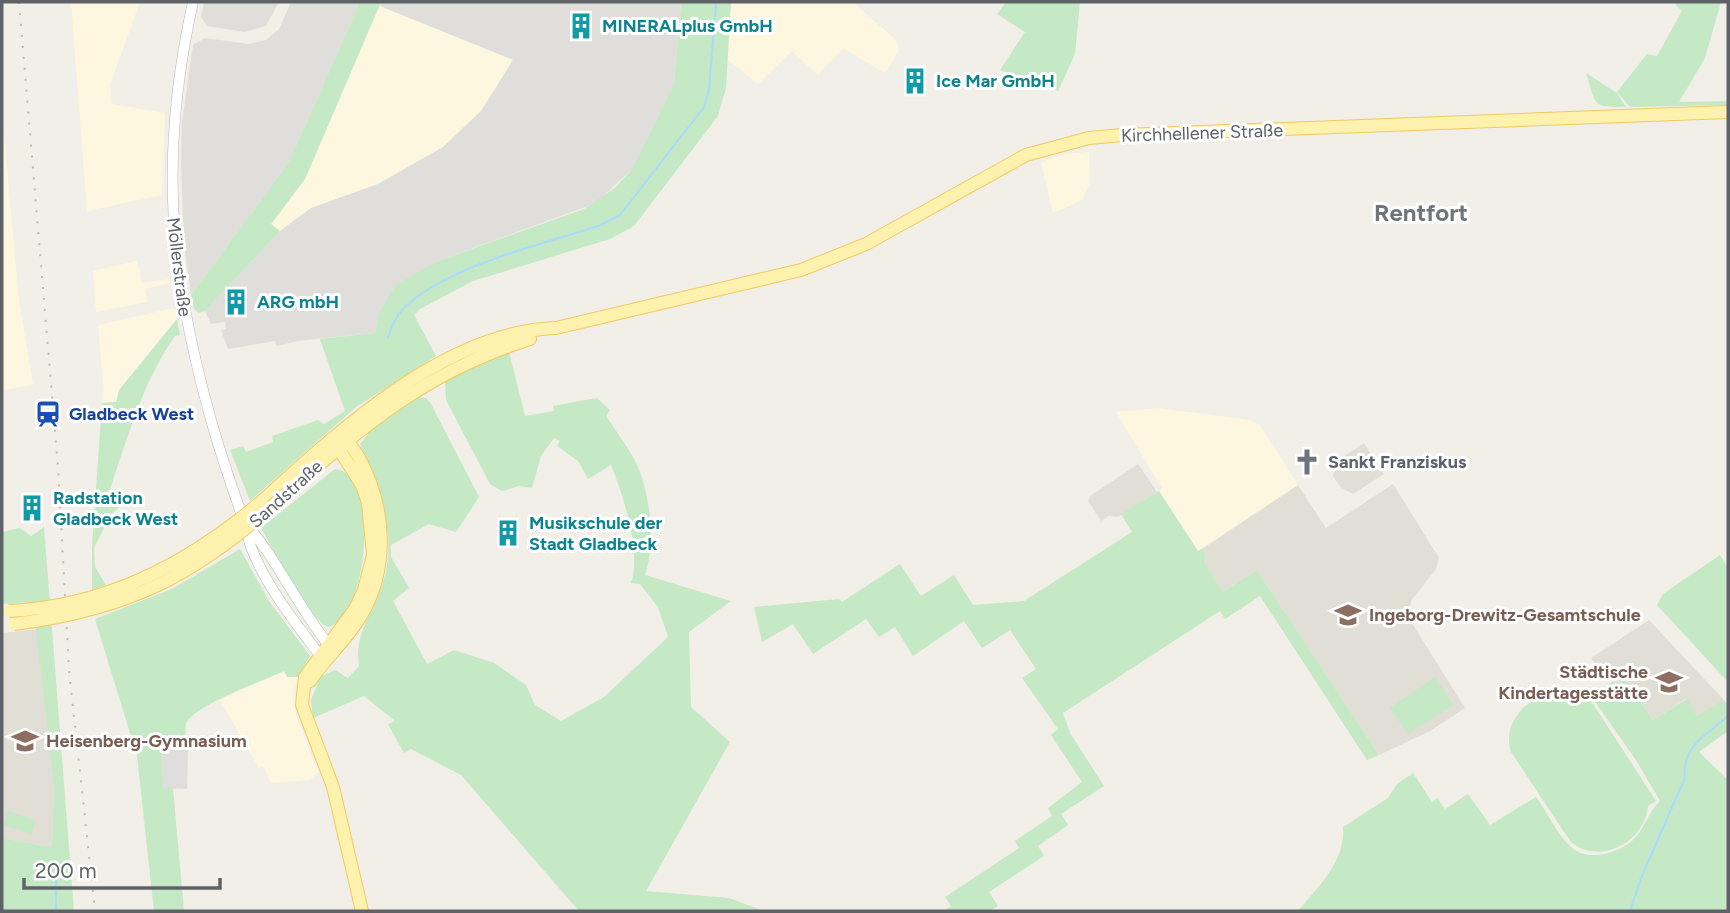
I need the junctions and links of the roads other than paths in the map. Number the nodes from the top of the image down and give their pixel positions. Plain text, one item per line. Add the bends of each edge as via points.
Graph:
1 (193, 2) edge
2 (1728, 112) edge
3 (709, 293) joint
4 (341, 441) junction
5 (6, 618) edge
6 (326, 651) junction
7 (362, 911) edge

1 - 6 street, Möllerstraße via 176,92 172,151 172,214 187,328 221,456 246,524
2 - 3 main road, Kirchhellener Straße via 1089,138 1026,155 866,244 822,262
3 - 4 main road, Sandstraße via 556,328 471,360 392,404
4 - 5 main road, Sandstraße, bridge via 183,560 139,582
4 - 5 main road, Sandstraße, bridge via 288,493 209,558 153,589 93,611
4 - 6 main road via 368,476 382,540 376,581 359,620
6 - 7 main road via 303,697 305,718 333,787

